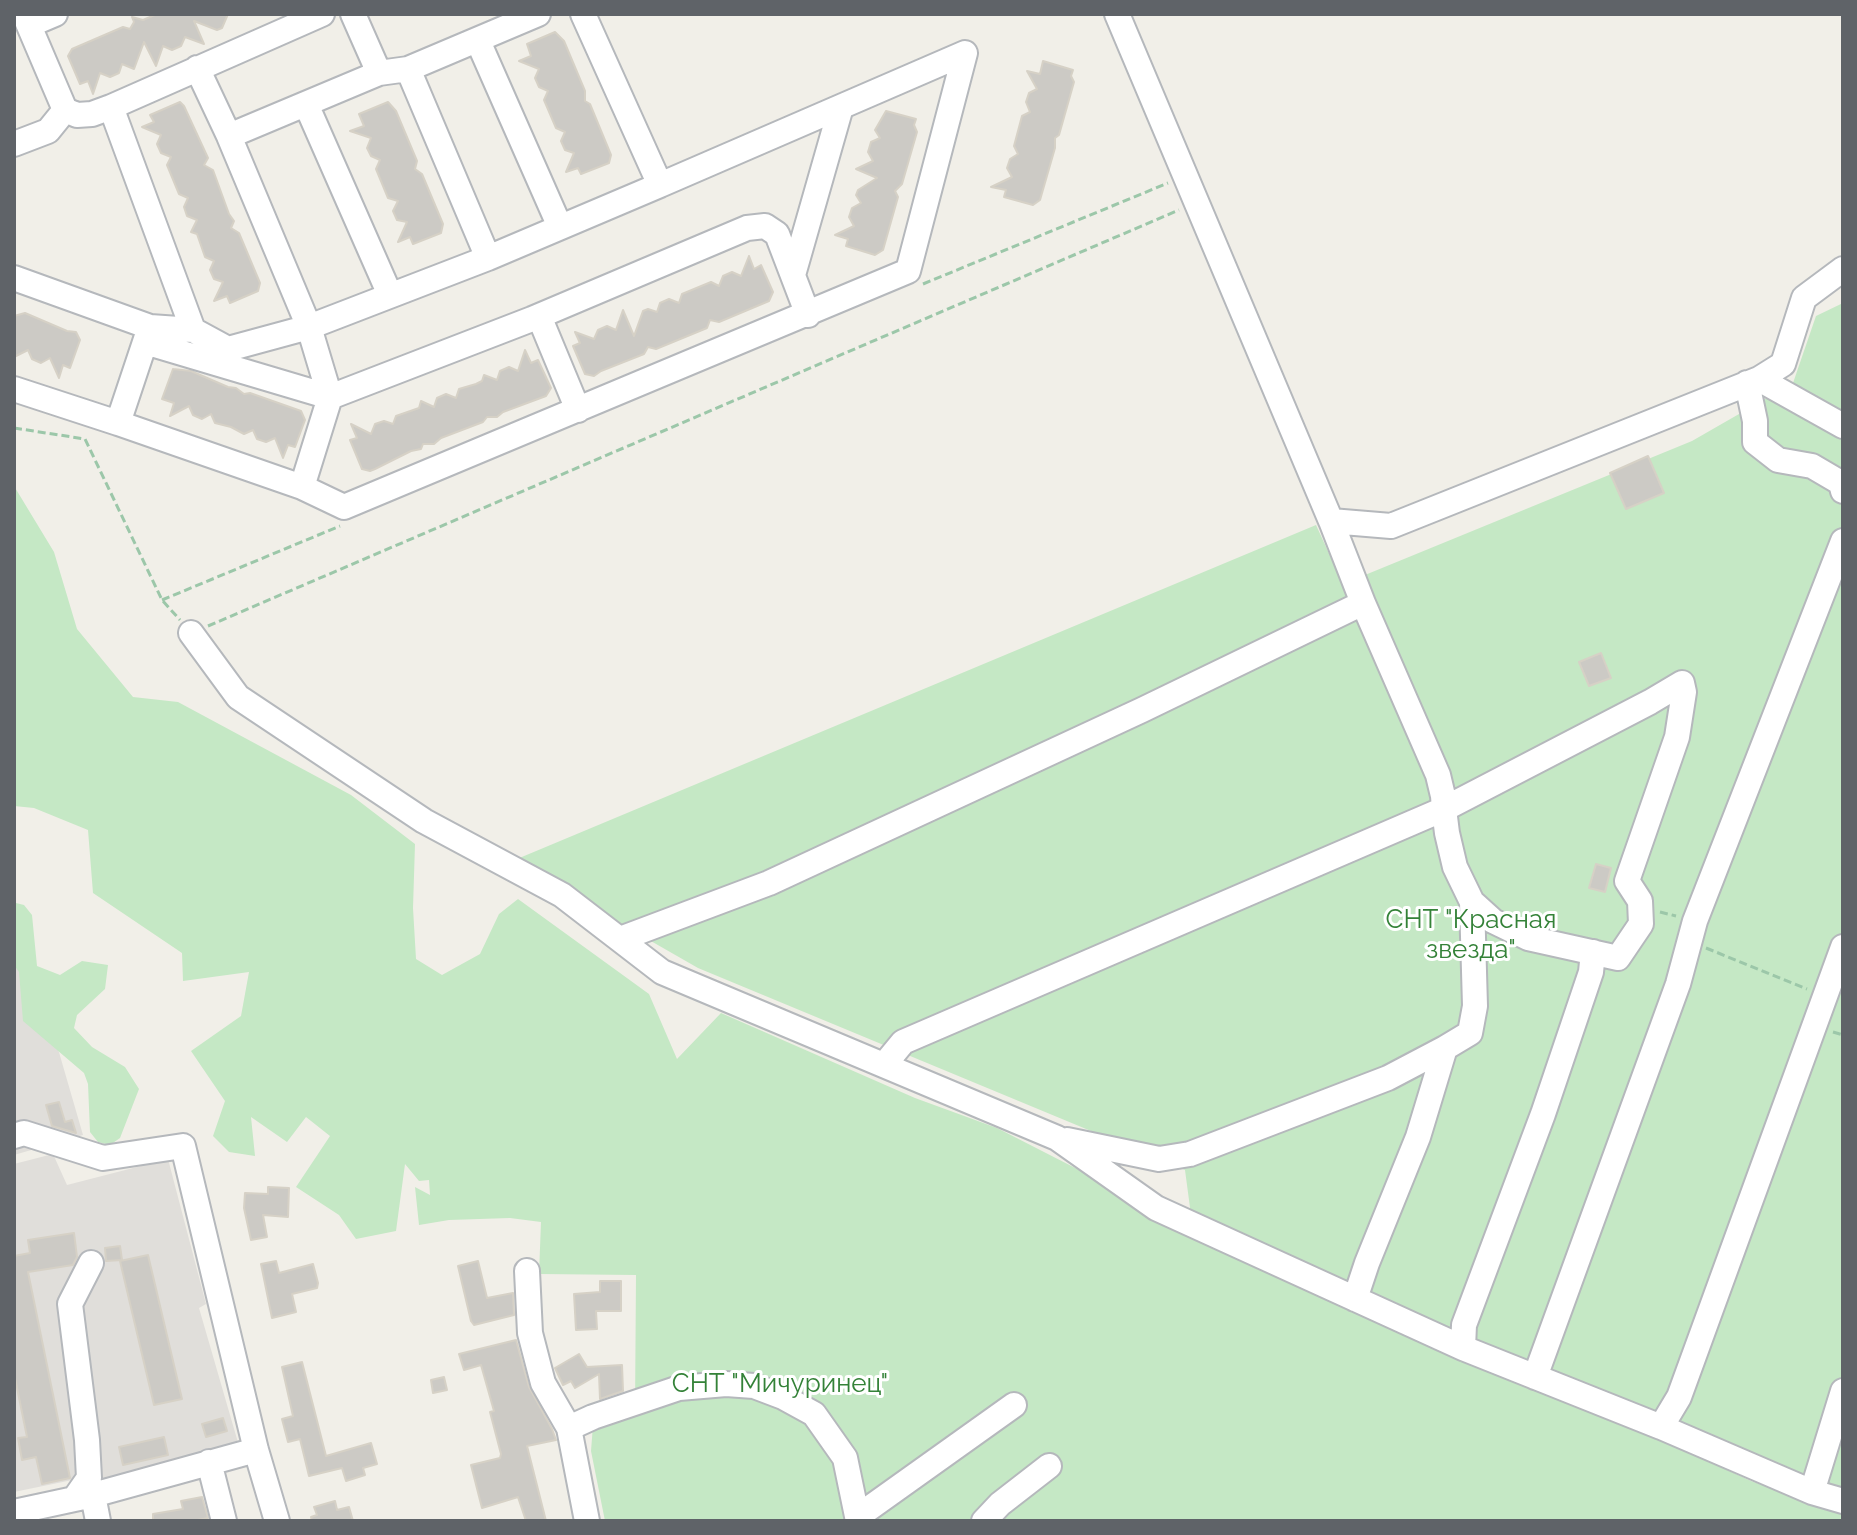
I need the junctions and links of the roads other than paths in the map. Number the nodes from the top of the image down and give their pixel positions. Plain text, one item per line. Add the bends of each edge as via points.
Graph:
1 (55, 14) edge
2 (322, 14) edge
3 (353, 14) edge
4 (538, 14) edge
5 (583, 14) edge
6 (1117, 14) edge
7 (27, 20) edge
8 (478, 41) junction
9 (197, 68) junction
10 (408, 69) junction
11 (379, 73) junction
12 (306, 104) junction
13 (111, 107) junction
14 (841, 107) junction
15 (65, 110) junction
16 (229, 136) junction
17 (14, 144) edge
18 (660, 185) junction
19 (560, 227) junction
20 (488, 258) junction
21 (1843, 269) edge
22 (793, 275) junction
23 (14, 278) edge
24 (390, 295) junction
25 (808, 315) junction
26 (539, 316) junction
27 (309, 327) junction
28 (193, 330) junction
29 (148, 334) junction
30 (1753, 381) junction
31 (14, 389) edge
32 (330, 397) junction
33 (578, 410) junction
34 (118, 423) junction
35 (1843, 426) edge
36 (302, 487) junction
37 (1843, 491) edge
38 (1331, 521) junction
39 (1843, 541) edge
40 (1363, 603) junction
41 (191, 633) road end
42 (1444, 809) junction
43 (1472, 902) junction
44 (620, 939) junction
45 (1843, 947) edge
46 (1593, 952) junction
47 (1445, 1048) junction
48 (884, 1065) junction
49 (14, 1136) edge
50 (1057, 1138) junction
51 (91, 1263) dead end
52 (527, 1271) dead end
53 (1355, 1299) junction
54 (1463, 1348) junction
55 (1535, 1377) junction
56 (1843, 1391) edge
57 (1014, 1405) dead end
58 (1661, 1427) junction
59 (569, 1428) junction
60 (256, 1450) junction
61 (209, 1462) junction
62 (1049, 1466) dead end
63 (1812, 1492) junction
64 (84, 1496) junction
65 (1843, 1501) edge
66 (14, 1512) edge
67 (858, 1519) edge
68 (98, 1521) edge
69 (224, 1521) edge
70 (277, 1521) edge
71 (587, 1521) edge
72 (984, 1521) edge

1 - 7 street
2 - 9 street
3 - 11 street
4 - 8 street
5 - 18 street
6 - 38 street
7 - 15 street
8 - 10 street
8 - 19 street
9 - 13 street
9 - 16 street
10 - 11 street
10 - 20 street
11 - 12 street
12 - 16 street
12 - 24 street
13 - 15 street via 77,115
13 - 28 street
14 - 18 street
14 - 22 street
14 - 25 street via 965,53 908,271
15 - 17 street via 48,131
16 - 27 street
18 - 19 street
19 - 20 street
20 - 24 street
21 - 30 street via 1804,298 1783,364
22 - 25 street
22 - 26 street via 777,234 765,226 747,228
23 - 29 street
24 - 27 street
25 - 33 street
26 - 32 street
26 - 33 street
27 - 28 street via 228,349
27 - 32 street
28 - 29 street
29 - 32 street
29 - 34 street
30 - 35 street
30 - 37 street via 1755,442 1778,460 1812,466 1841,483
30 - 38 street via 1391,526
31 - 34 street
32 - 36 street
33 - 36 street via 344,507
34 - 36 street
38 - 40 street
39 - 55 street via 1692,931 1678,984
40 - 42 street via 1438,775
40 - 44 street via 769,883
41 - 44 street via 238,697 424,821 562,895
42 - 43 street via 1455,867
42 - 46 street via 1682,683 1677,737 1627,881 1640,901 1641,924 1618,958
42 - 48 street via 903,1042
43 - 46 street via 1493,921 1528,938
43 - 47 street via 1475,1006 1470,1033
44 - 48 street via 662,972
45 - 58 street via 1679,1397
46 - 54 street via 1543,1114 1464,1325
47 - 50 street via 1388,1078 1190,1154 1159,1159
47 - 53 street via 1418,1137
48 - 50 street
49 - 60 street via 24,1133 103,1158 183,1146
50 - 53 street via 1156,1208
51 - 64 street via 70,1304 87,1440 89,1478
52 - 59 street via 530,1333 543,1383
53 - 54 street
54 - 55 street
55 - 58 street
56 - 63 street
57 - 67 street
58 - 63 street
59 - 67 street via 679,1388 754,1386 814,1414 845,1458
59 - 71 street
60 - 61 street
60 - 70 street
61 - 64 street
61 - 69 street
62 - 72 street
63 - 65 street
64 - 66 street
64 - 68 street

